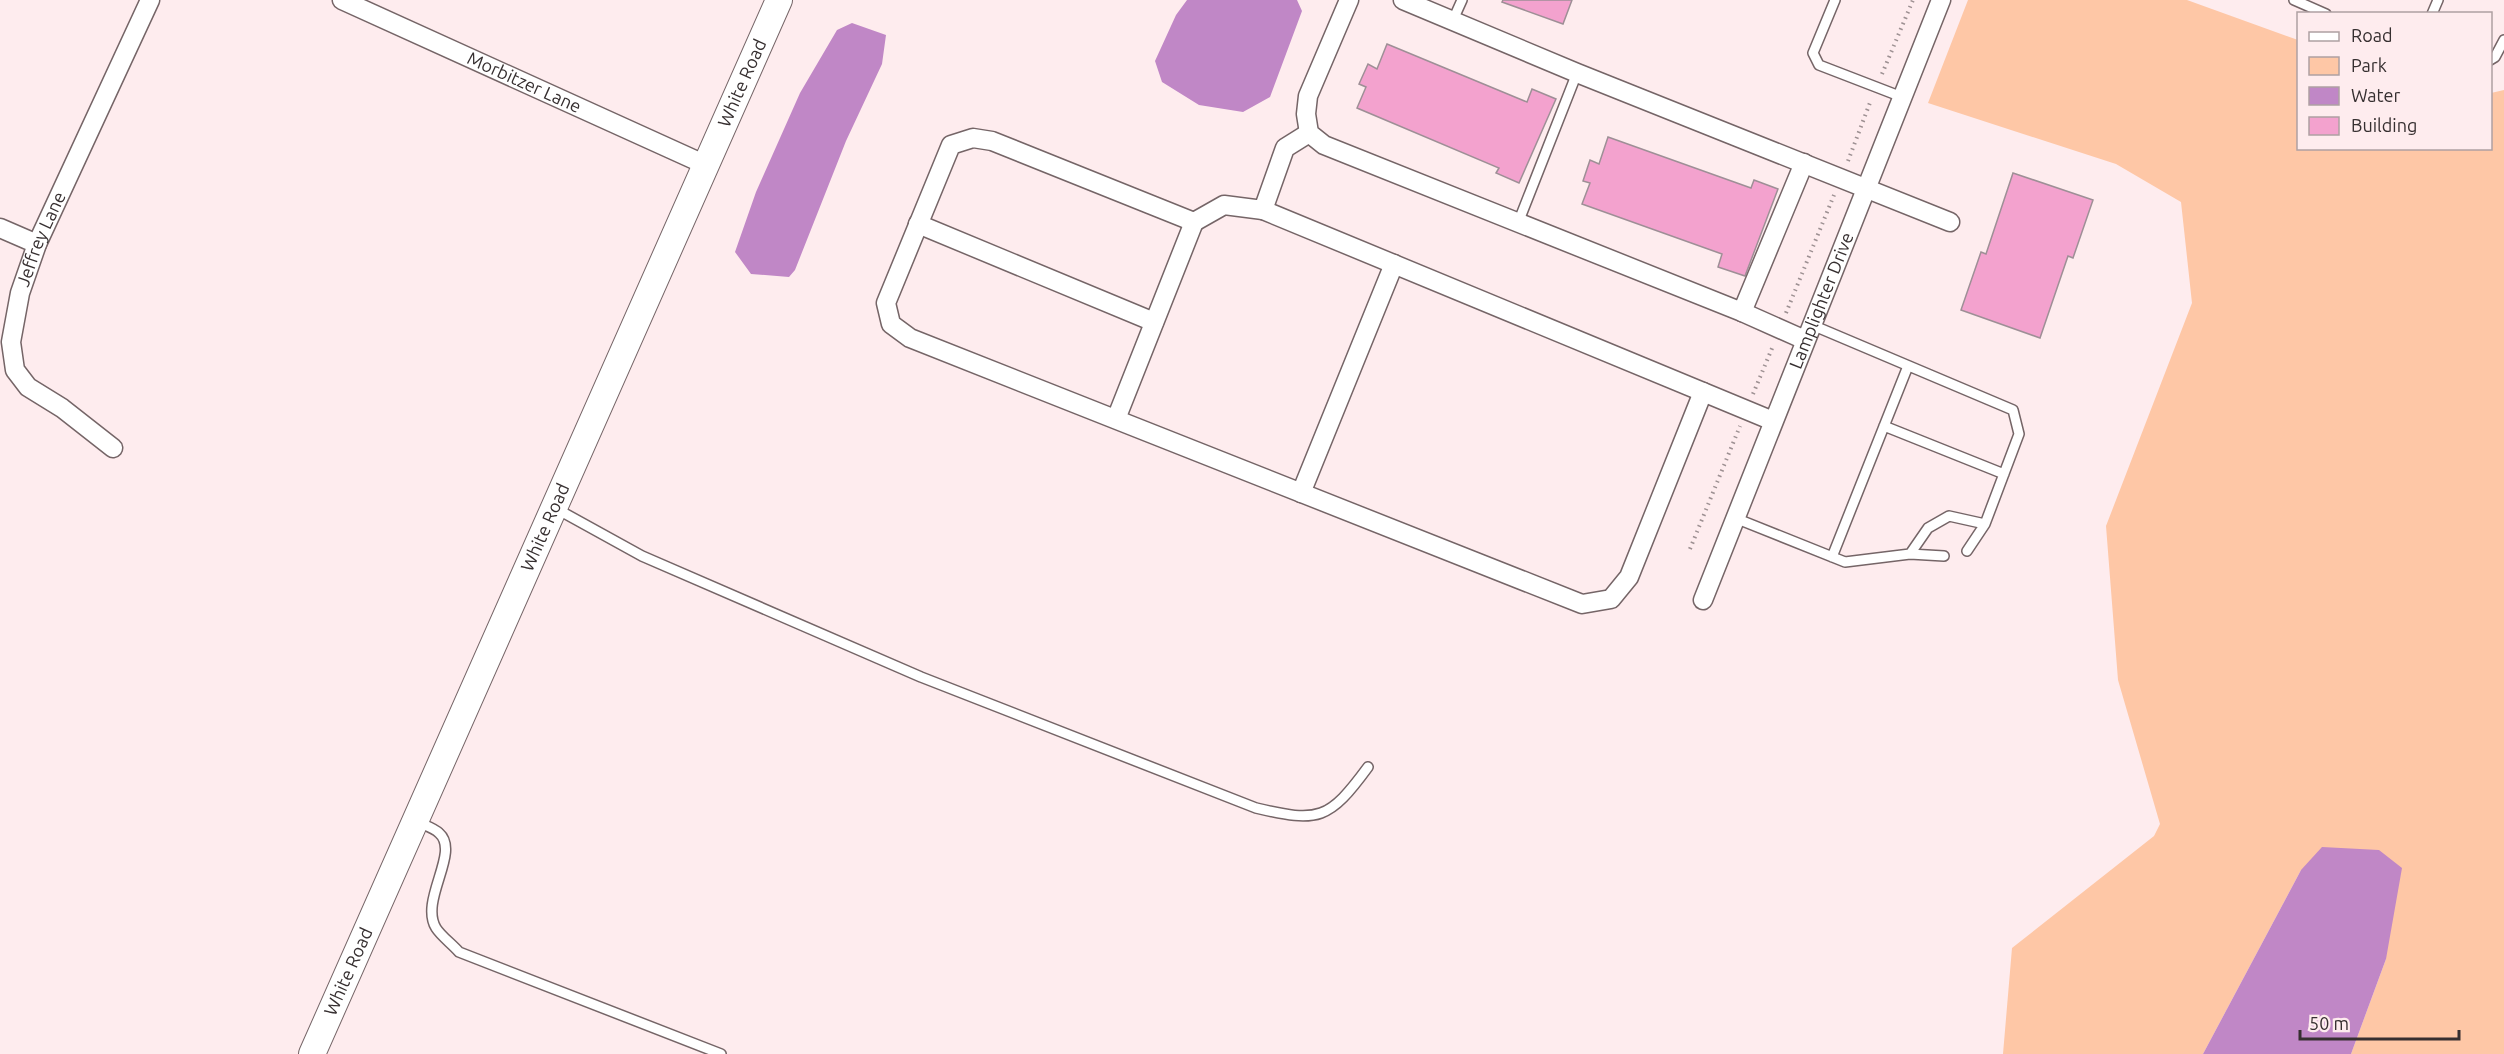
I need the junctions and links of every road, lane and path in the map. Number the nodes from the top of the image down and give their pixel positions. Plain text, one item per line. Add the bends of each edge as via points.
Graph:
1 (150, 0) edge
2 (342, 0) edge
3 (779, 0) edge
4 (1348, 0) edge
5 (1403, 0) edge
6 (1462, 0) edge
7 (1835, 0) edge
8 (1913, 0) edge
9 (1941, 0) edge
10 (2294, 0) edge
11 (2321, 12) edge
12 (1453, 20) junction
13 (2504, 40) edge
14 (2492, 59) edge
15 (1577, 73) junction
16 (1876, 88) junction
17 (1902, 98) junction
18 (1309, 133) junction
19 (1804, 163) junction
20 (706, 165) junction
21 (1842, 177) junction
22 (1868, 188) junction
23 (1263, 210) junction
24 (1194, 222) junction
25 (1950, 222) dead end
26 (1518, 223) junction
27 (918, 224) junction
28 (0, 228) edge
29 (37, 244) junction
30 (1394, 264) junction
31 (1742, 312) junction
32 (1154, 322) junction
33 (1780, 329) junction
34 (1808, 333) junction
35 (1908, 366) junction
36 (1703, 392) junction
37 (1747, 410) junction
38 (1116, 420) junction
39 (1773, 421) junction
40 (1884, 426) junction
41 (114, 448) dead end
42 (2004, 474) junction
43 (1301, 493) junction
44 (555, 508) junction
45 (1735, 518) junction
46 (1985, 524) junction
47 (1690, 549) dead end
48 (1967, 551) dead end
49 (1910, 554) junction
50 (1944, 556) dead end
51 (1832, 557) junction
52 (1702, 600) dead end
53 (1368, 768) dead end
54 (415, 821) junction
55 (312, 1054) edge
56 (721, 1054) edge

1 - 29 street, Jeffrey Lane
2 - 20 street, Morbitzer Lane
3 - 20 street, White Road
4 - 18 street via 1308,96
5 - 12 street
6 - 12 lane
7 - 16 lane via 1813,53 1819,65
8 - 16 path
9 - 17 street, Lamplighter Drive
10 - 11 lane
12 - 15 street
13 - 14 lane
15 - 19 street
15 - 26 lane
16 - 17 lane
16 - 21 path
17 - 22 street, Lamplighter Drive
18 - 23 street via 1285,148
18 - 26 street via 1324,145
19 - 21 street
19 - 31 street
20 - 44 street, White Road
21 - 22 street
21 - 33 path
22 - 25 street
22 - 34 street, Lamplighter Drive
23 - 24 street via 1224,204
23 - 30 street
24 - 27 street via 992,141 973,138 951,145
24 - 32 street
26 - 31 street
27 - 32 street
27 - 38 street via 886,303 891,324 910,338
28 - 29 street
29 - 41 street, Jeffrey Lane via 13,319 15,370 28,387
30 - 36 street
30 - 43 street
31 - 33 street
32 - 38 street
33 - 34 street
33 - 37 path
34 - 35 lane
34 - 39 street, Lamplighter Drive
35 - 40 lane
35 - 42 lane via 2013,410 2019,434
36 - 37 street
36 - 43 street via 1629,577 1611,599 1582,604
37 - 39 street
37 - 47 path
38 - 43 street
39 - 45 street, Lamplighter Drive
40 - 42 lane
40 - 51 lane
42 - 46 lane
44 - 53 lane via 642,556 899,668 1256,808 1294,817 1323,814 1346,796
44 - 54 street, White Road
45 - 51 lane
45 - 52 street, Lamplighter Drive
46 - 48 lane
46 - 49 lane via 1949,516 1928,528
49 - 50 lane
49 - 51 lane via 1845,562
54 - 55 street, White Road
54 - 56 lane via 440,833 445,844 431,909 435,927 459,952

